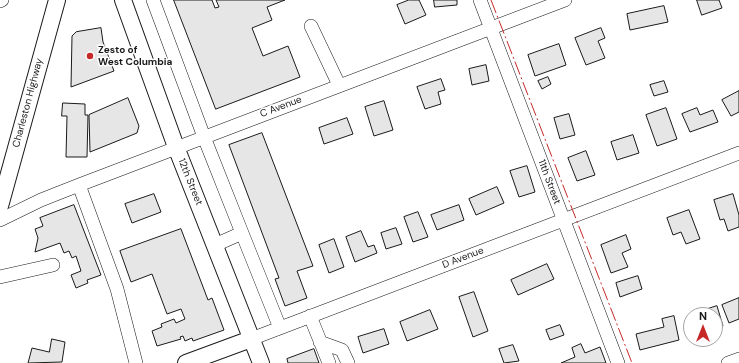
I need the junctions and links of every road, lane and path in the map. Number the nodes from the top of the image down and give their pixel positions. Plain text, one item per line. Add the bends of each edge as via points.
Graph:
1 (57, 0) edge
2 (123, 0) edge
3 (154, 0) edge
4 (480, 0) edge
5 (564, 0) edge
6 (311, 26) dead end
7 (490, 27) junction
8 (339, 85) junction
9 (204, 137) junction
10 (176, 147) junction
11 (739, 153) edge
12 (79, 185) junction
13 (0, 206) edge
14 (0, 220) edge
15 (563, 220) junction
16 (242, 233) junction
17 (215, 245) junction
18 (52, 265) dead end
19 (0, 277) edge
20 (310, 316) junction
21 (280, 328) junction
22 (252, 339) junction
23 (320, 342) junction
24 (739, 359) edge
25 (136, 363) edge
26 (186, 363) edge
27 (261, 363) edge
28 (329, 363) edge
29 (348, 363) edge
30 (618, 363) edge
31 (728, 363) edge

1 - 13 main road, Charleston Highway
2 - 10 main road, 12th Street
3 - 9 street
4 - 7 street, 11th Street
5 - 7 street, C Avenue
6 - 8 street
7 - 8 street, C Avenue
7 - 15 street, 11th Street
8 - 9 street, C Avenue
9 - 10 street, C Avenue
9 - 16 street
10 - 12 street, C Avenue
10 - 17 main road, 12th Street
11 - 15 street, D Avenue
12 - 14 street, C Avenue
12 - 25 street via 118,289
15 - 20 street, D Avenue
15 - 30 street, 11th Street
16 - 17 street
16 - 21 street
17 - 22 main road, 12th Street
18 - 19 street
20 - 21 street, D Avenue
20 - 23 street
21 - 22 street, D Avenue
22 - 26 main road, D Avenue
22 - 27 main road, 12th Street
23 - 28 street
23 - 29 street via 342,350
24 - 31 street

